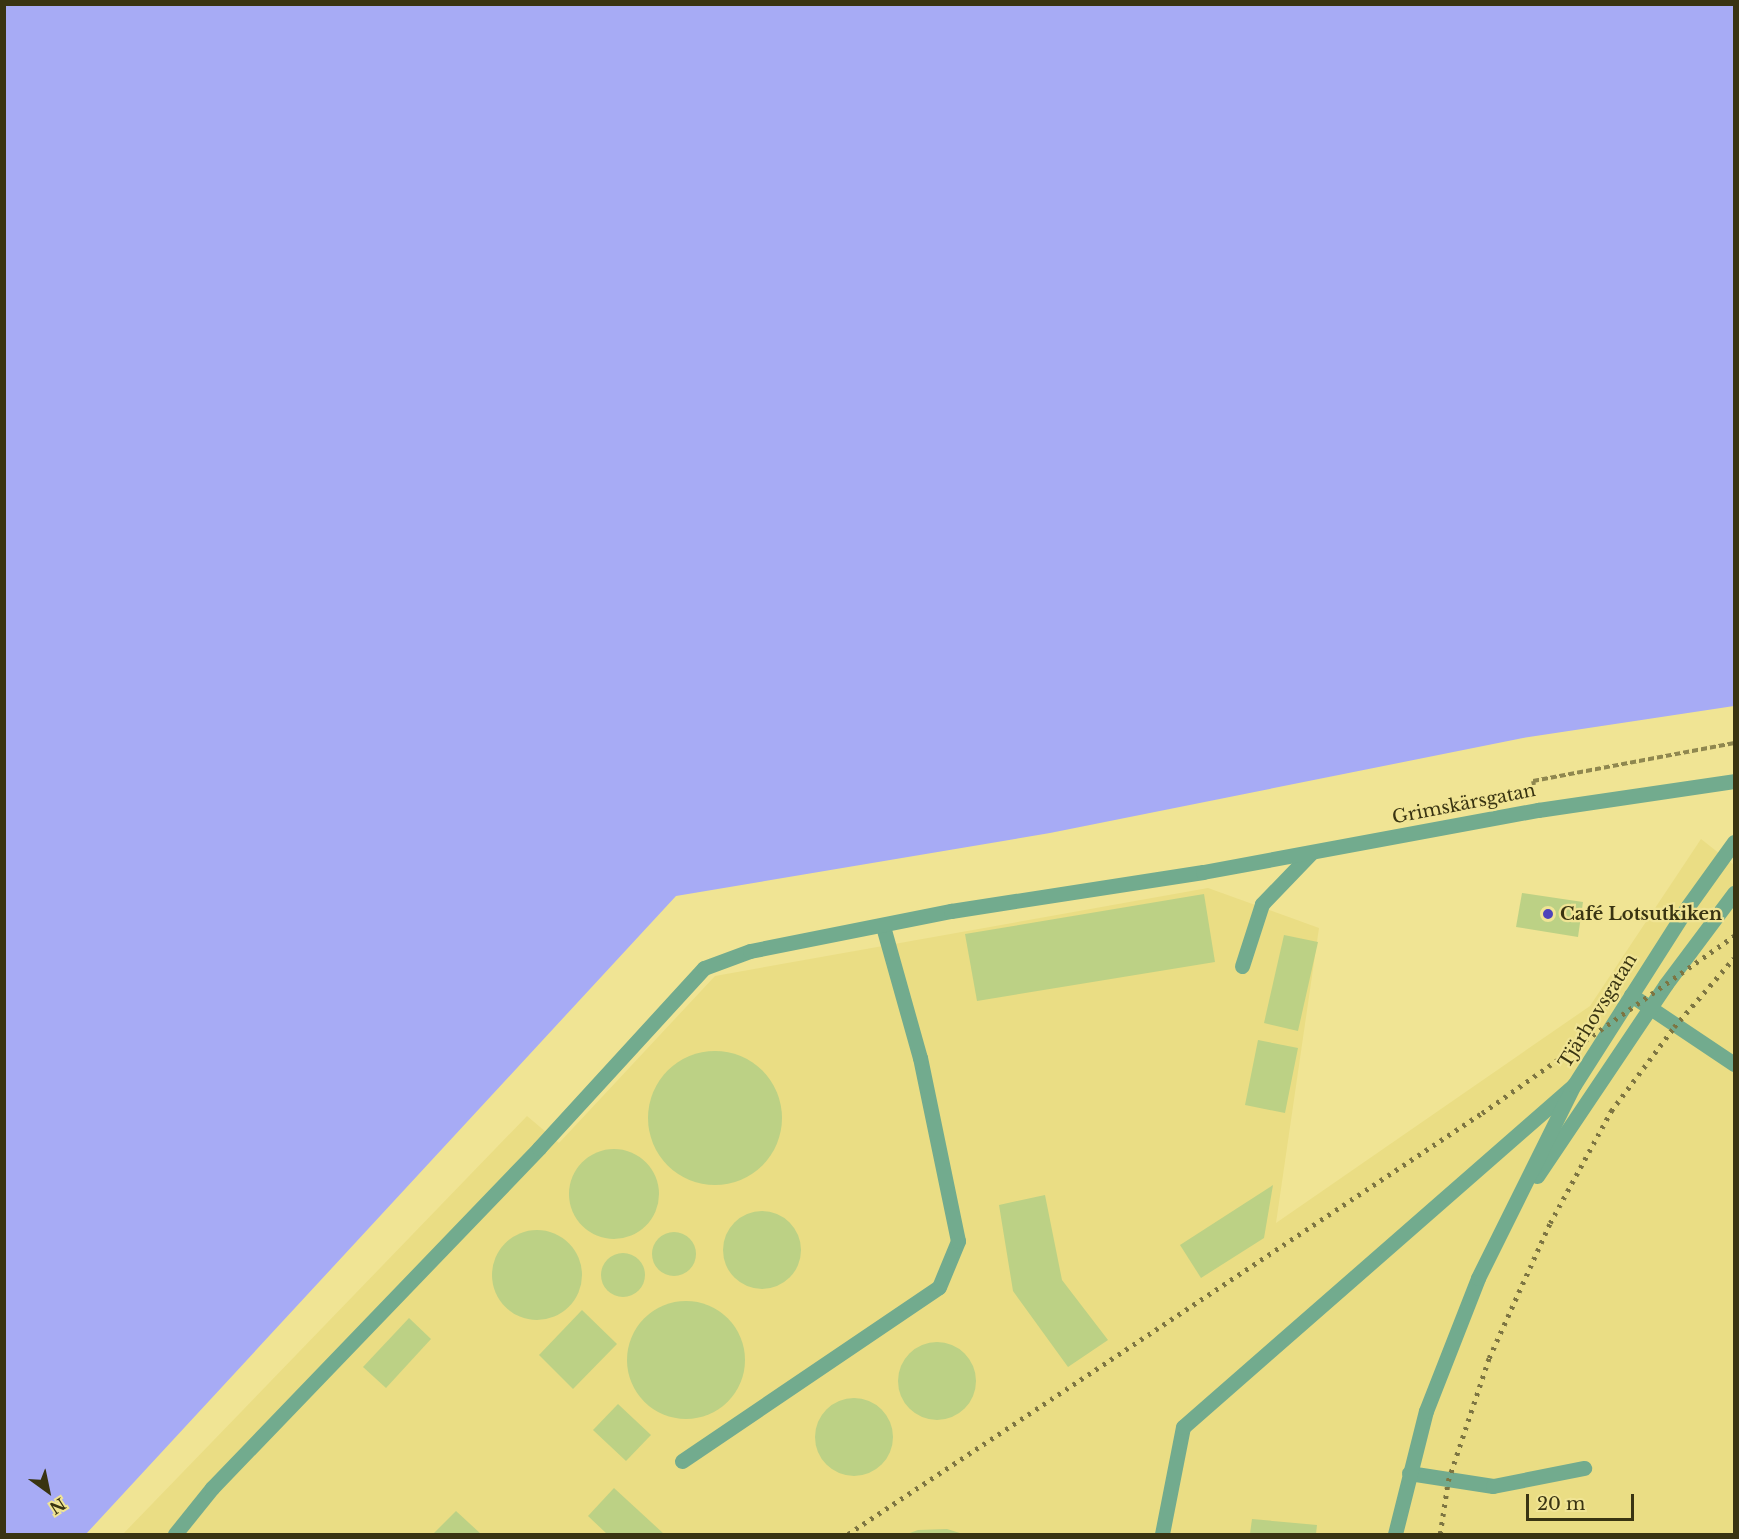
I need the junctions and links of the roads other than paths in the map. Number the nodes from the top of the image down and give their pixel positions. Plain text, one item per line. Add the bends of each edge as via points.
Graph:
1 (1734, 781) edge
2 (1734, 842) edge
3 (1311, 853) junction
4 (1734, 893) edge
5 (883, 926) junction
6 (1242, 966) dead end
7 (1631, 995) junction
8 (1649, 1008) junction
9 (1734, 1064) edge
10 (1574, 1085) junction
11 (1513, 1210) junction
12 (682, 1461) dead end
13 (1584, 1468) dead end
14 (1409, 1473) junction
15 (175, 1534) edge
16 (1162, 1534) edge
17 (1395, 1534) edge

1 - 3 street, Grimskärsgatan via 1538,810
2 - 7 street, Tjärhovsgatan
3 - 5 street, Grimskärsgatan via 951,911
3 - 6 street via 1262,904
4 - 8 street, Tjärhovsgatan
5 - 12 street via 920,1058 958,1241 939,1287
5 - 15 street, Grimskärsgatan via 750,951 704,968 539,1148 212,1488
7 - 8 street
7 - 10 street, Tjärhovsgatan
8 - 9 street
8 - 11 street, Tjärhovsgatan
10 - 11 street, Tjärhovsgatan
10 - 16 street via 1183,1427
11 - 14 street, Tjärhovsgatan via 1450,1342
13 - 14 street via 1493,1486
14 - 17 street, Tjärhovsgatan

